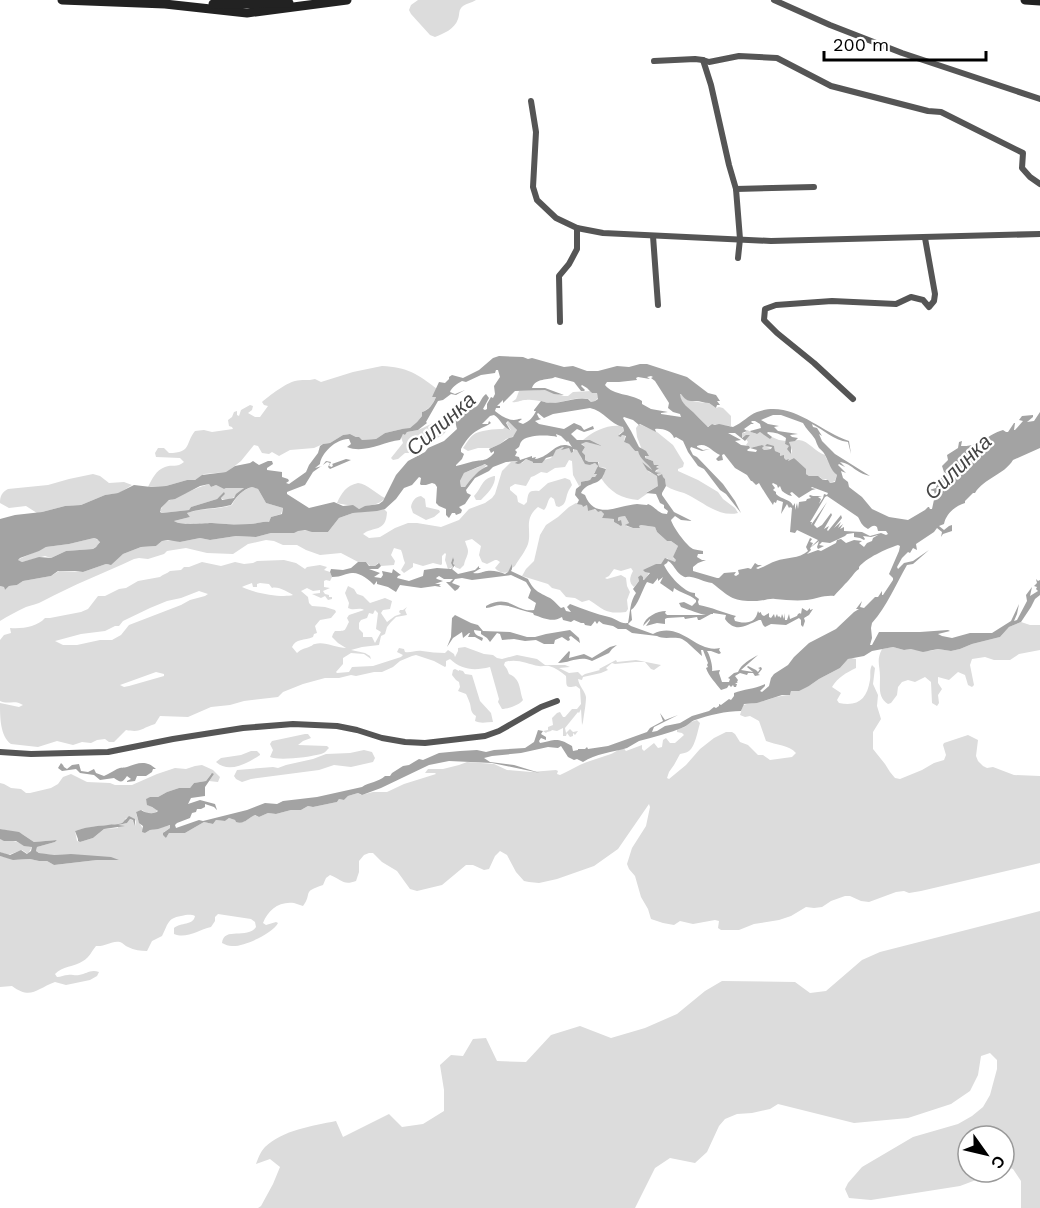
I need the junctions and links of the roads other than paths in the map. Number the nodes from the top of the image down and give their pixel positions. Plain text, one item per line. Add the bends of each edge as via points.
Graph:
1 (62, 0) edge
2 (346, 0) edge
3 (774, 0) edge
4 (1025, 0) edge
5 (1040, 1) edge
6 (703, 60) junction
7 (654, 61) dead end
8 (1040, 99) edge
9 (531, 100) dead end
10 (1040, 184) edge
11 (814, 187) dead end
12 (736, 189) junction
13 (577, 228) junction
14 (1040, 234) edge
15 (653, 236) junction
16 (925, 238) junction
17 (740, 239) junction
18 (738, 258) dead end
19 (658, 305) dead end
20 (560, 322) dead end
21 (853, 399) dead end
22 (557, 701) dead end
23 (0, 752) edge

1 - 2 main road via 165,4 247,13
3 - 8 street via 902,53
4 - 5 main road
6 - 7 street
6 - 10 street via 739,56 777,58 831,86 941,112 1023,153 1022,168
6 - 12 street
9 - 13 street via 536,132 532,187 537,200 556,218
11 - 12 street
12 - 17 street
13 - 15 street
13 - 20 street via 577,249 560,276
14 - 16 street
15 - 17 street
15 - 19 street
16 - 17 street
16 - 21 street via 935,294 929,307 912,297 896,304 832,301 765,309 764,320
17 - 18 street
22 - 23 street via 485,736 425,742 382,738 337,726 292,724 243,728 108,752

